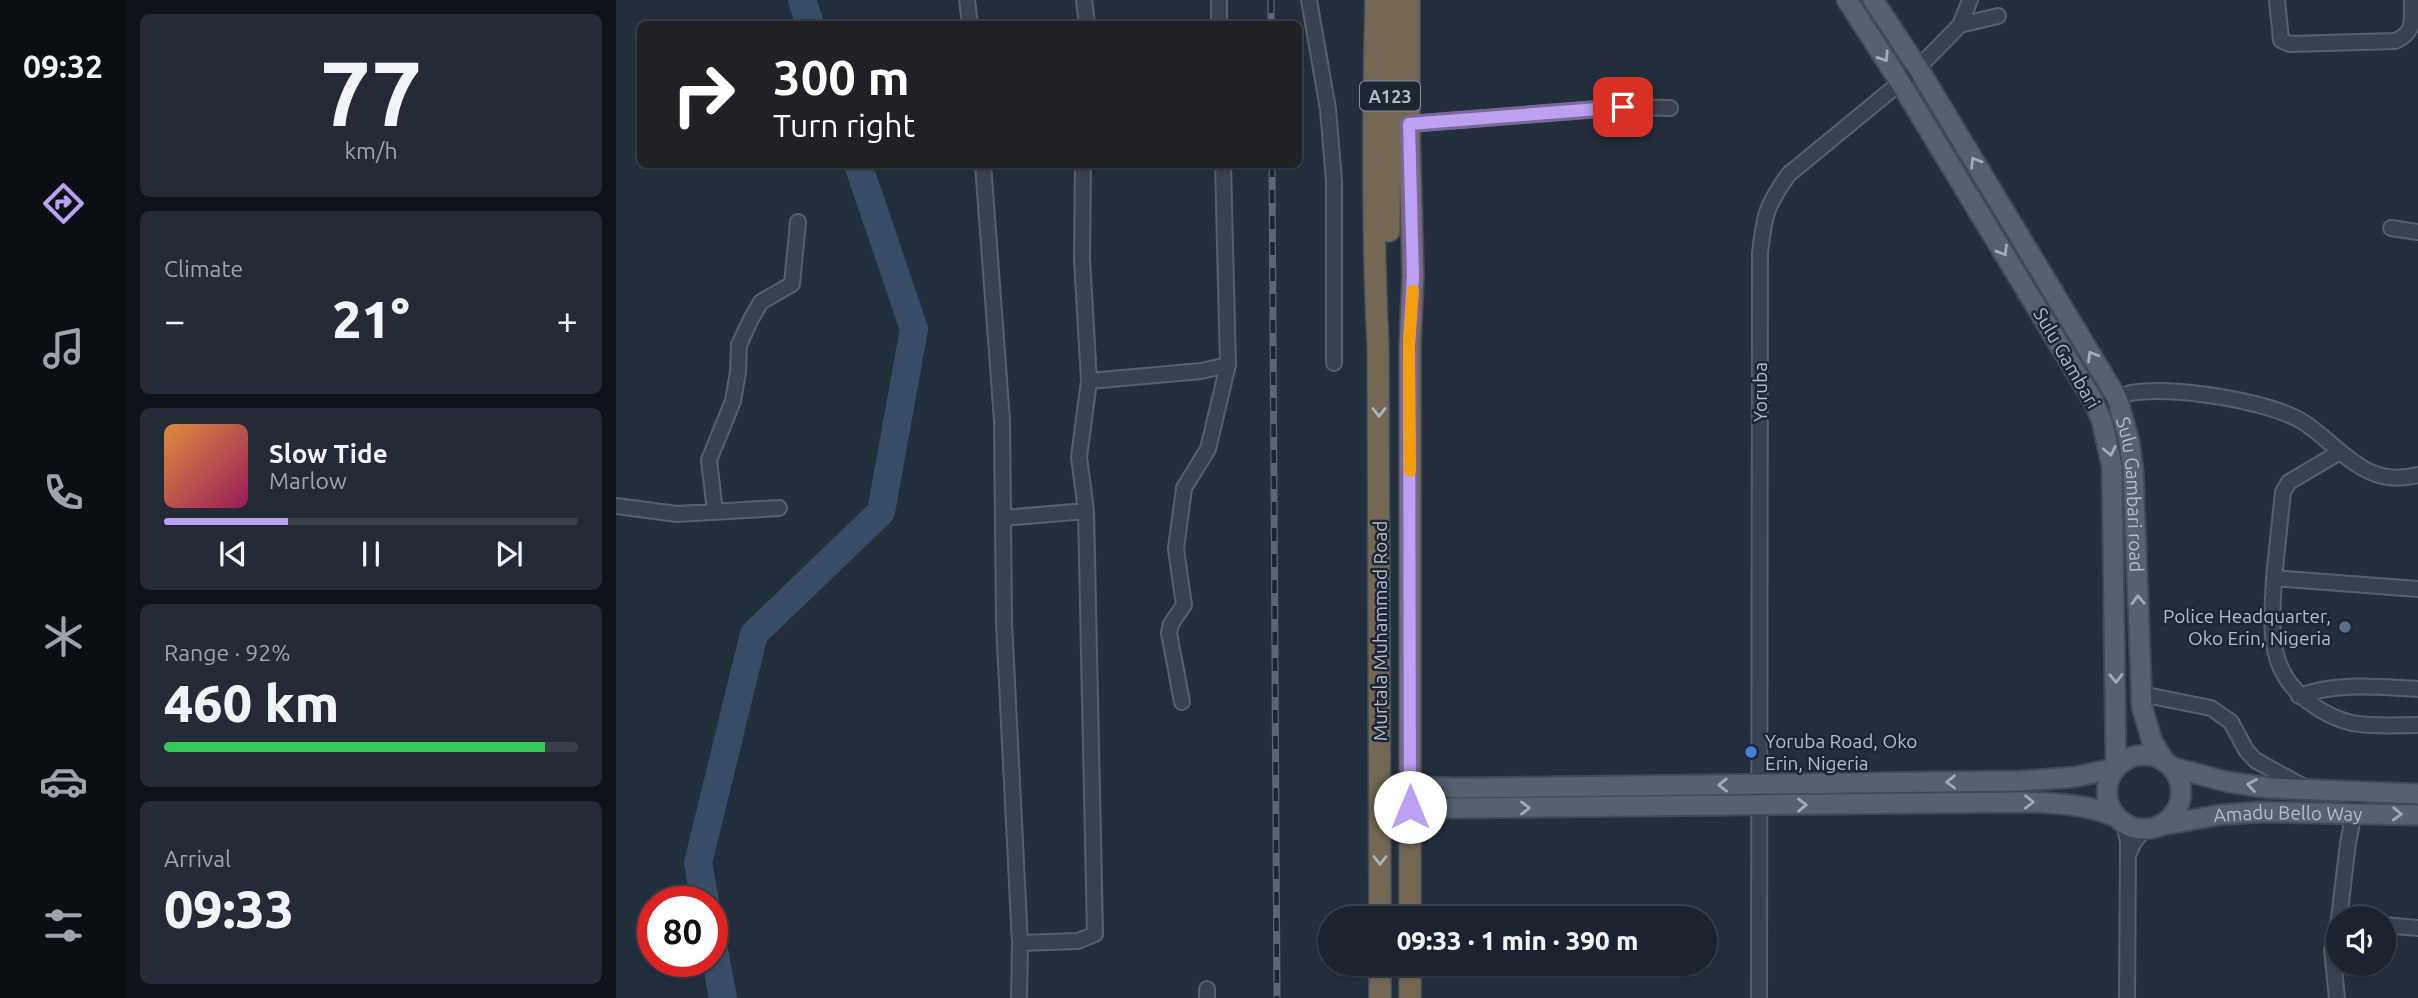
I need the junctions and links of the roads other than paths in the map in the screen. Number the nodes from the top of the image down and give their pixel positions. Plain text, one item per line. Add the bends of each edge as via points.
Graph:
1 (967, 0) edge
2 (1084, 0) edge
3 (1219, 0) edge
4 (1309, 0) edge
5 (1376, 0) edge
6 (1391, 0) edge
7 (1400, 0) edge
8 (1409, 0) edge
9 (1847, 0) edge
10 (1872, 0) edge
11 (1970, 0) edge
12 (2277, 0) edge
13 (2413, 0) edge
14 (1998, 16) dead end
15 (970, 21) edge
16 (1087, 21) edge
17 (1219, 21) edge
18 (1960, 25) junction
19 (1918, 68) junction
20 (1900, 82) junction
21 (1670, 108) dead end
22 (1409, 124) junction
23 (983, 168) edge
24 (1083, 168) edge
25 (1223, 168) edge
26 (1394, 191) junction
27 (798, 222) dead end
28 (2391, 228) dead end
29 (2418, 232) edge
30 (1378, 344) junction
31 (1409, 344) junction
32 (1334, 363) dead end
33 (1228, 365) junction
34 (1089, 381) junction
35 (2117, 398) junction
36 (2097, 409) junction
37 (2340, 452) junction
38 (2418, 475) edge
39 (616, 506) edge
40 (779, 508) dead end
41 (1086, 511) junction
42 (715, 512) junction
43 (1003, 518) junction
44 (2274, 578) junction
45 (2418, 589) edge
46 (2418, 689) edge
47 (2141, 694) junction
48 (2299, 696) junction
49 (1182, 702) dead end
50 (2418, 726) edge
51 (2168, 764) junction
52 (2116, 768) junction
53 (1758, 785) junction
54 (2308, 790) junction
55 (2358, 792) junction
56 (2418, 794) edge
57 (1380, 796) junction
58 (1410, 797) junction
59 (1759, 806) junction
60 (2355, 813) junction
61 (2418, 815) edge
62 (2120, 820) junction
63 (2154, 827) junction
64 (2128, 854) junction
65 (1380, 906) edge
66 (1410, 906) edge
67 (2340, 906) edge
68 (2396, 926) edge
69 (2418, 928) edge
70 (1020, 943) junction
71 (1380, 976) edge
72 (1410, 976) edge
73 (2335, 976) edge
74 (1019, 998) edge
75 (1380, 998) edge
76 (1410, 998) edge
77 (1759, 998) edge
78 (2127, 998) edge
79 (2337, 998) edge

1 - 15 street
2 - 16 street
3 - 17 street
4 - 32 street via 1328,110 1334,181
5 - 30 highway, Murtala Muhammad Road / A123
6 - 26 highway, Murtala Muhammad Road / A123
7 - 26 highway, Murtala Muhammad Road / A123
8 - 22 highway, Murtala Muhammad Road / A123
9 -> 20 main road, Sulu Gambari
10 - 19 main road, Sulu Gambari road
11 - 18 street
12 - 13 street via 2281,40 2290,44 2395,41 2407,36
14 - 18 street
18 - 19 street, Yoruba
19 - 20 street, Yoruba
35 -> 19 main road, Sulu Gambari road
20 -> 36 main road, Sulu Gambari
20 - 53 street, Yoruba via 1789,174 1764,217 1760,254
21 - 22 street via 1623,107
22 - 31 highway, Murtala Muhammad Road / A123 via 1413,276
23 - 43 street via 1002,420
24 - 34 street via 1082,259
25 - 33 street
26 - 30 highway, Murtala Muhammad Road / A123 via 1386,311
26 - 31 highway, Murtala Muhammad Road / A123 via 1399,283
27 - 42 street via 792,284 761,302 739,345 733,401 709,460
28 - 29 street
30 -> 57 highway, Murtala Muhammad Road / A123
31 - 58 highway, Murtala Muhammad Road / A123
33 - 34 street
33 - 49 street via 1208,449 1184,488 1176,549 1184,605 1170,633
34 - 41 street via 1079,457
35 - 36 street
35 - 37 street via 2147,391 2245,401 2301,421
47 -> 35 main road, Sulu Gambari road via 2133,469
36 -> 52 main road, Sulu Gambari via 2112,467
37 - 38 street via 2381,477
37 - 44 street via 2289,482 2283,492
39 - 42 street via 677,514
40 - 42 street
41 - 43 street
41 - 70 street via 1095,934 1078,941
43 - 70 street
44 - 45 street
44 - 48 street via 2274,652 2281,673
46 - 48 street via 2342,685
47 - 51 main road, Sulu Gambari road via 2148,730
47 - 54 street via 2211,708 2231,722 2255,760
48 - 50 street via 2325,715 2355,723
51 - 52 main road via 2138,755
54 -> 51 main road, Amadu Bello Way via 2228,782
51 - 63 main road via 2179,782 2180,800 2172,815
52 -> 53 main road via 2049,780
52 - 62 main road via 2107,793
53 -> 58 main road
53 - 59 street, Yoruba
54 - 55 main road, Amadu Bello Way
55 - 56 main road, Amadu Bello Way
55 - 60 street
57 - 58 main road
57 -> 65 highway, Murtala Muhammad Road / A123
58 -> 59 main road
58 - 66 highway, Murtala Muhammad Road / A123
59 -> 62 main road via 2052,803 2099,809
59 - 77 street, Yoruba
60 -> 61 main road, Amadu Bello Way
60 - 63 main road, Amadu Bello Way via 2259,812
60 - 67 street
62 - 63 main road via 2132,827
62 - 64 street via 2127,829
63 - 64 street via 2142,832
64 - 78 street
68 - 69 street
70 - 74 street
71 - 75 highway
72 - 76 highway
73 - 79 street

